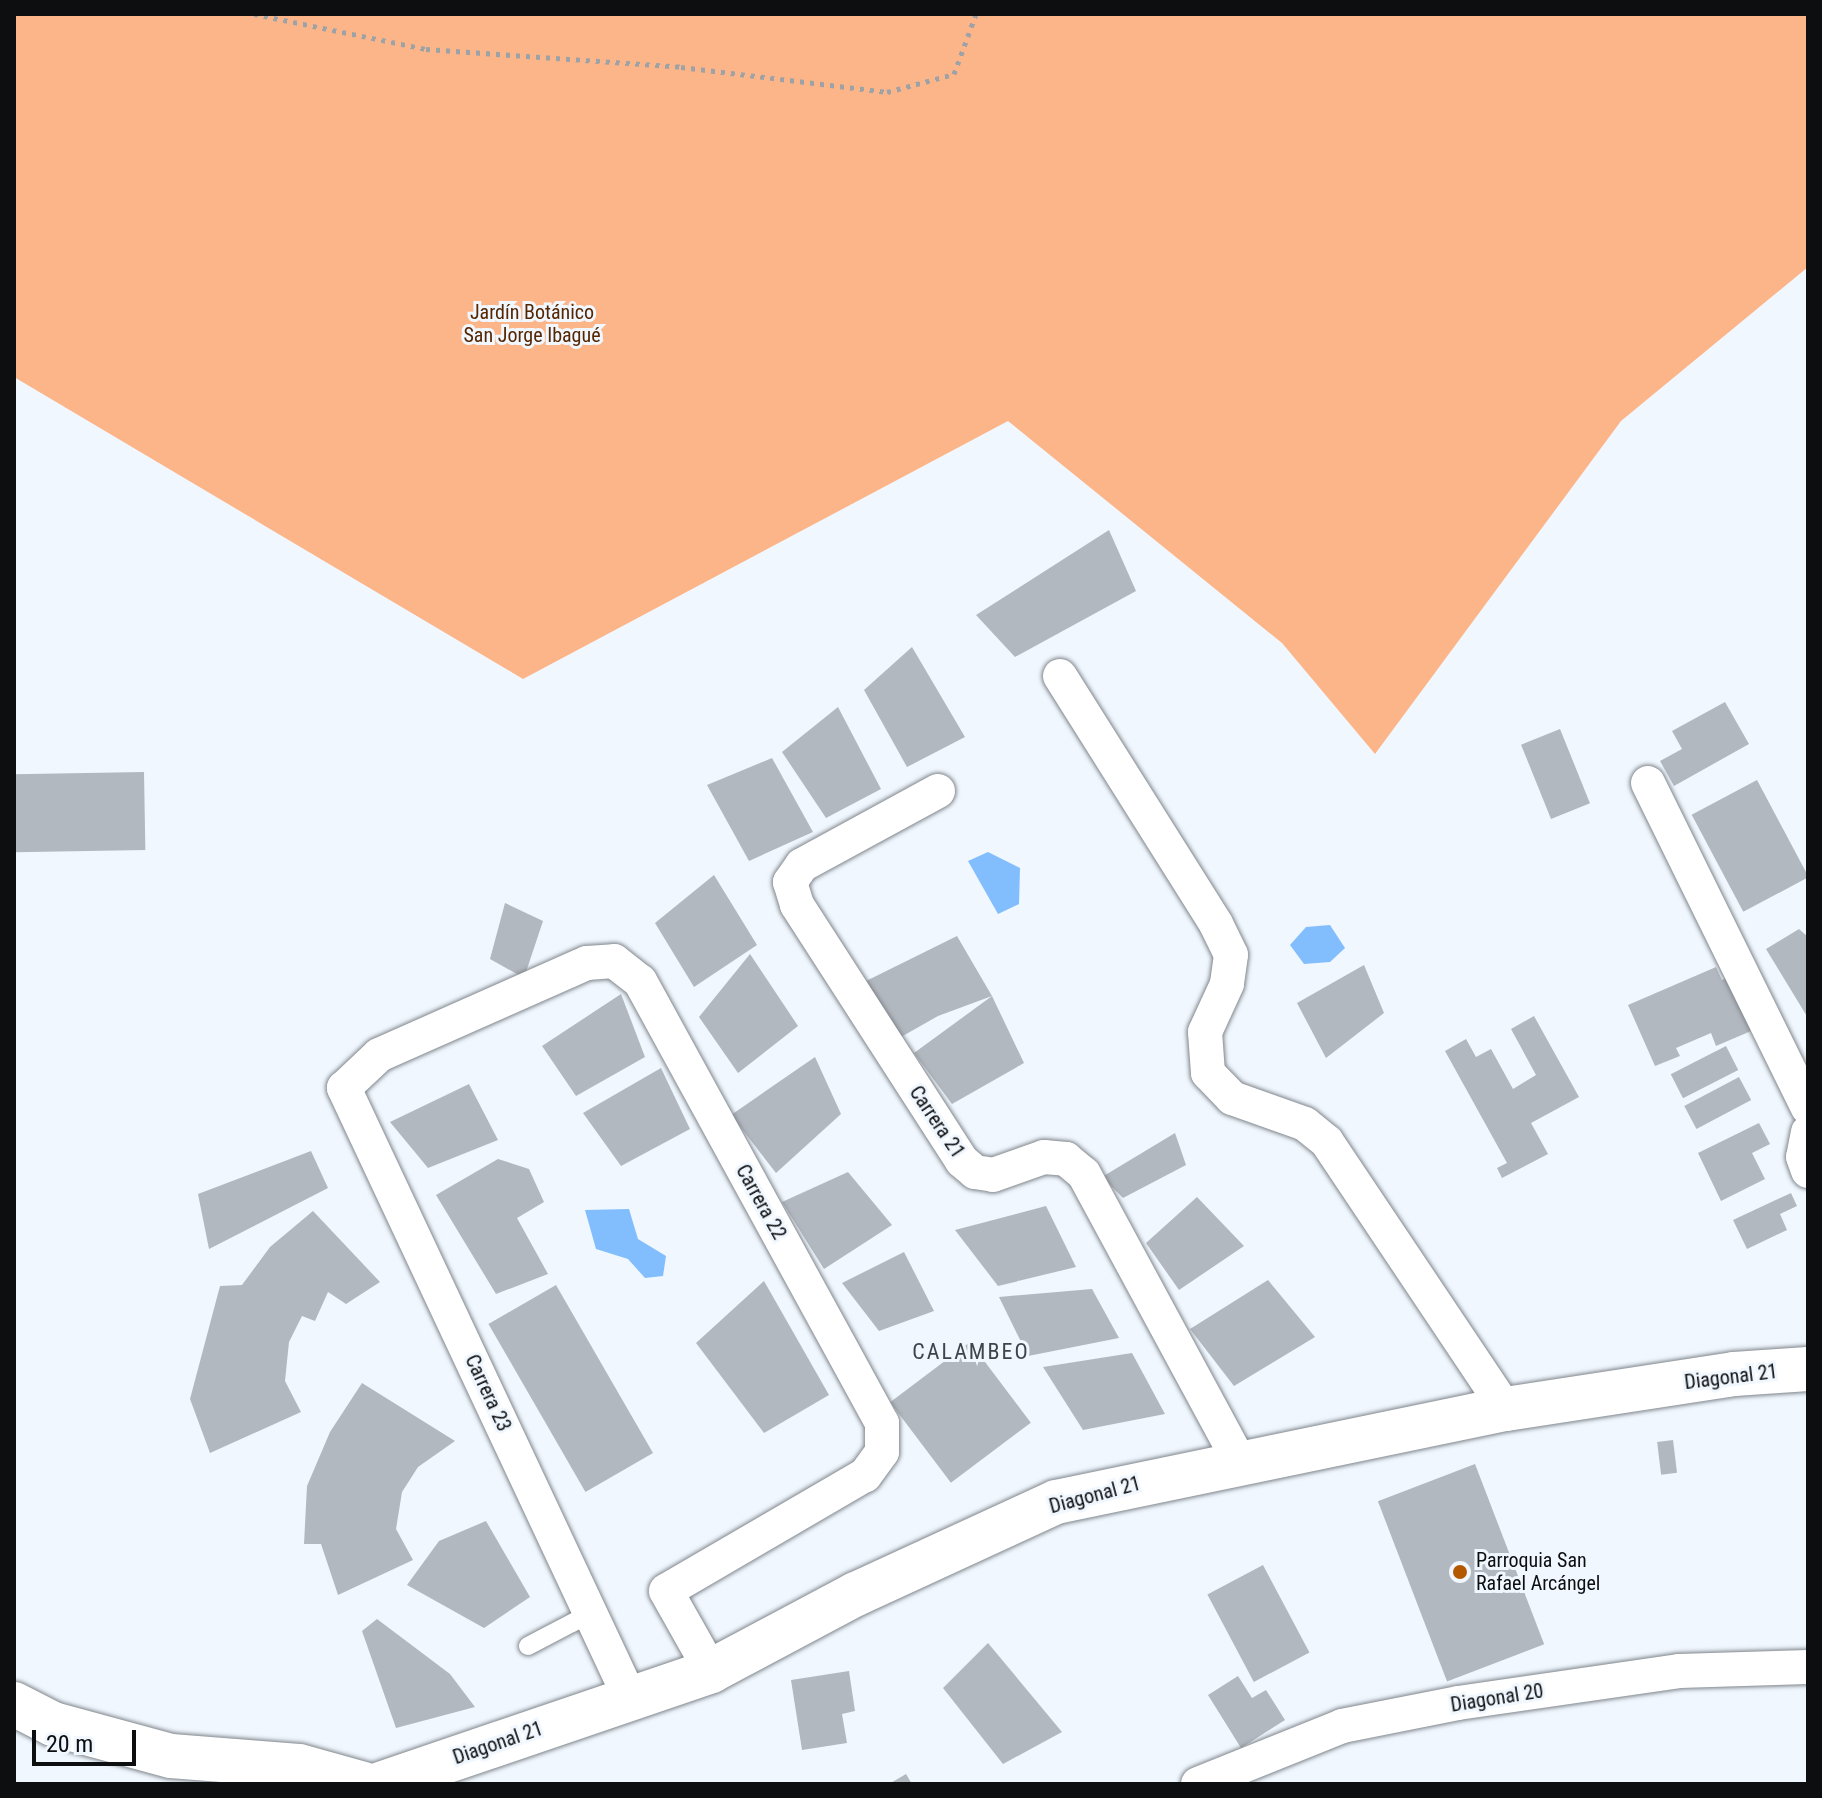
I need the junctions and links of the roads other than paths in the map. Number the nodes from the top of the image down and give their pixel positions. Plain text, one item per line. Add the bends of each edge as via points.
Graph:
1 (1060, 676) dead end
2 (1648, 783) dead end
3 (938, 791) dead end
4 (640, 981) joint
5 (1808, 1108) edge
6 (1808, 1132) edge
7 (1808, 1171) edge
8 (1808, 1369) edge
9 (1506, 1409) junction
10 (1239, 1461) junction
11 (591, 1613) junction
12 (528, 1646) dead end
13 (1808, 1667) edge
14 (711, 1671) junction
15 (630, 1698) junction
16 (14, 1704) edge
17 (364, 1784) edge
18 (380, 1784) edge
19 (1198, 1784) edge

1 - 9 street via 1231,955 1227,984 1205,1032 1208,1073 1232,1098 1305,1124 1327,1142
2 - 5 street
3 - 10 street, Carrera 21 via 802,865 790,882 797,905 962,1161 975,1172 993,1175 1044,1157 1066,1159 1084,1174
4 - 11 street, Carrera 23 via 614,961 587,963 379,1055 344,1088
4 - 14 street, Carrera 22 via 882,1423 882,1452 865,1475 666,1591
6 - 7 street via 1803,1157
8 - 9 street, Diagonal 21 via 1734,1374
9 - 10 street, Diagonal 21
10 - 14 street, Diagonal 21 via 1056,1502 856,1594
11 - 12 lane
11 - 15 street, Carrera 23
13 - 19 street, Diagonal 20 via 1679,1671 1458,1703 1342,1726
14 - 15 street, Diagonal 21
15 - 18 street, Diagonal 21
16 - 17 street via 53,1724 171,1756 299,1766

